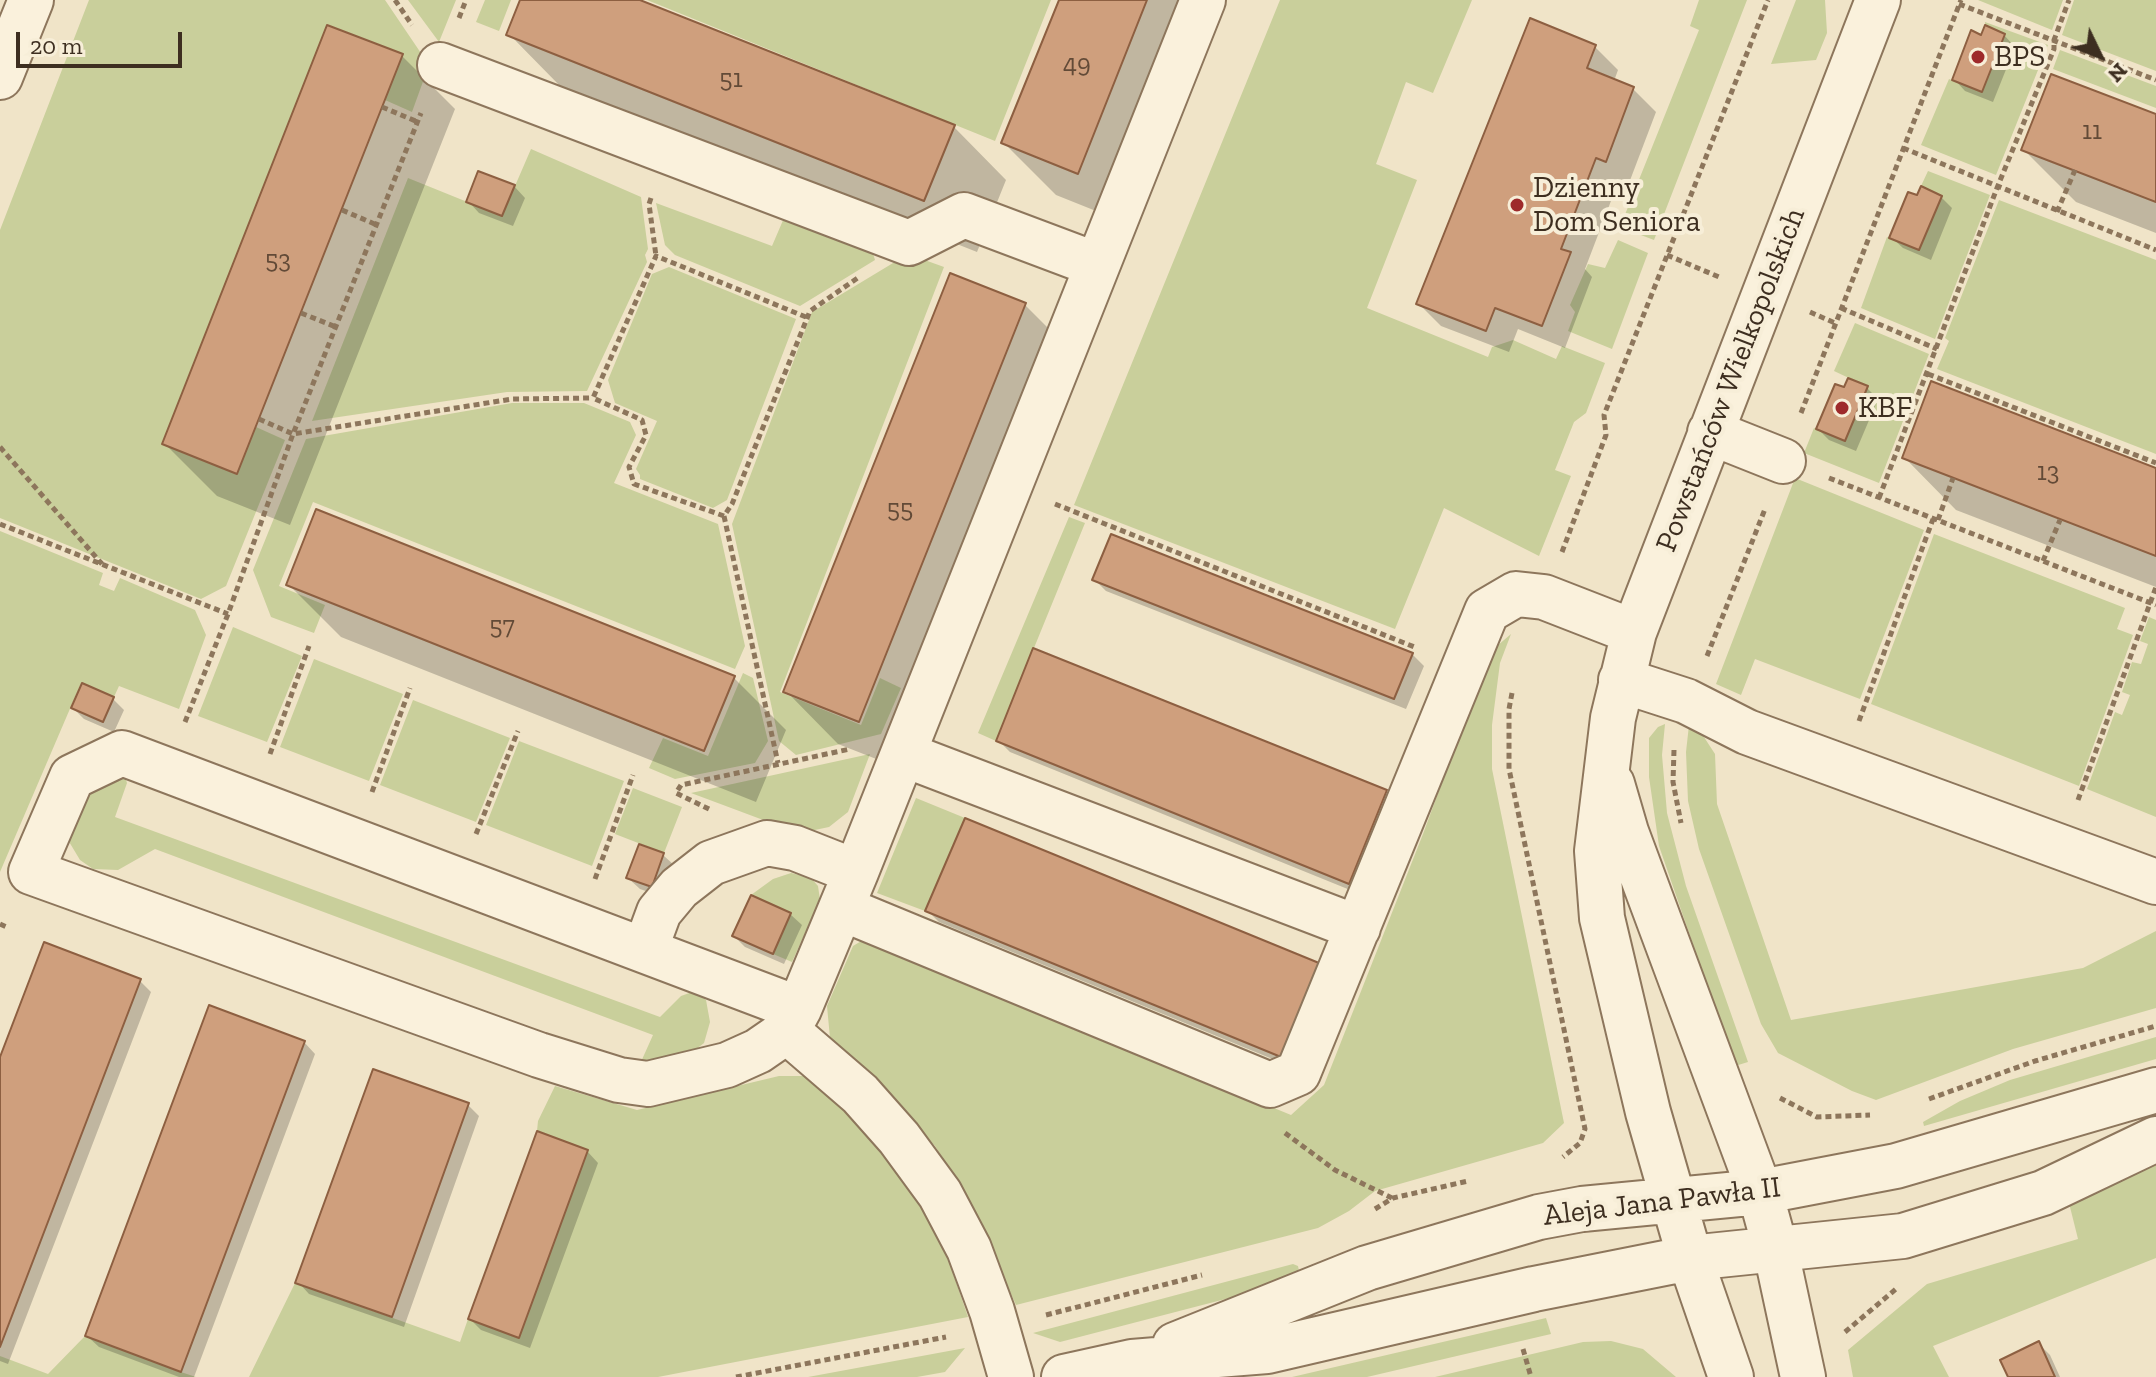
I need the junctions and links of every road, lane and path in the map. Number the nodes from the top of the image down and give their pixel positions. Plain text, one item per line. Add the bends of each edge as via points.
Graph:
1 (31, 0) edge
2 (1203, 0) edge
3 (1768, 0) edge
4 (1878, 0) edge
5 (2069, 0) edge
6 (1960, 2) edge
7 (2054, 40) junction
8 (440, 65) joint
9 (0, 77) edge
10 (2156, 80) edge
11 (382, 107) dead end
12 (418, 122) junction
13 (1903, 148) junction
14 (2075, 170) dead end
15 (1997, 188) junction
16 (342, 210) dead end
17 (2057, 212) junction
18 (377, 225) junction
19 (2156, 250) edge
20 (1097, 265) junction
21 (1841, 308) junction
22 (301, 313) dead end
23 (336, 327) junction
24 (1937, 349) junction
25 (1928, 374) junction
26 (593, 398) junction
27 (259, 419) dead end
28 (1710, 432) junction
29 (293, 434) junction
30 (0, 447) edge
31 (1783, 461) junction
32 (2156, 463) edge
33 (1953, 478) dead end
34 (1010, 484) junction
35 (1879, 498) junction
36 (724, 516) junction
37 (1936, 519) junction
38 (2060, 520) dead end
39 (0, 524) edge
40 (2043, 561) junction
41 (102, 565) junction
42 (1558, 565) dead end
43 (2156, 587) edge
44 (2153, 604) edge
45 (228, 614) junction
46 (1634, 632) junction
47 (309, 646) dead end
48 (1705, 662) dead end
49 (1464, 667) junction
50 (1621, 680) junction
51 (1514, 684) dead end
52 (410, 688) dead end
53 (1866, 702) dead end
54 (518, 731) dead end
55 (906, 745) junction
56 (778, 763) junction
57 (1607, 766) junction
58 (165, 770) junction
59 (633, 775) dead end
60 (2083, 788) dead end
61 (676, 793) dead end
62 (253, 802) junction
63 (355, 841) junction
64 (599, 868) dead end
65 (458, 879) junction
66 (2156, 882) edge
67 (848, 890) junction
68 (0, 924) edge
69 (9, 928) dead end
70 (1358, 928) junction
71 (645, 950) junction
72 (793, 1020) junction
73 (2156, 1026) edge
74 (1771, 1088) dead end
75 (2156, 1090) edge
76 (1924, 1101) dead end
77 (1881, 1115) dead end
78 (1585, 1129) dead end
79 (2156, 1139) edge
80 (1760, 1192) junction
81 (1673, 1200) junction
82 (1775, 1247) junction
83 (1690, 1258) junction
84 (1904, 1283) dead end
85 (950, 1336) dead end
86 (1842, 1337) dead end
87 (1523, 1349) dead end
88 (1132, 1362) junction
89 (736, 1377) edge
90 (1011, 1377) edge
91 (1064, 1377) edge
92 (1531, 1377) edge
93 (1731, 1377) edge
94 (1803, 1377) edge

1 - 9 street
2 - 20 street
3 - 42 path via 1604,415 1606,435
4 - 28 street, Powstańców Wielkopolskich
5 - 7 path
6 - 7 path
6 - 13 path
7 - 10 path
7 - 15 path
8 - 12 path
8 - 20 street via 909,243 964,215
11 - 12 path
12 - 18 path
13 - 15 path
13 - 21 path
14 - 17 path
15 - 17 path
15 - 24 path
16 - 18 path
17 - 19 path
18 - 23 path
20 - 34 street
21 - 24 path
21 - 31 path
22 - 23 path
23 - 29 path
24 - 25 path
25 - 32 path
25 - 35 path
26 - 29 path via 512,399
26 - 36 path via 642,420 646,435 629,467 634,484
26 - 36 path via 656,256 806,317
27 - 29 path
28 - 31 street
28 - 46 street, Powstańców Wielkopolskich
29 - 45 path
30 - 41 path
31 - 35 path
31 - 48 path
33 - 37 path
34 - 49 path
34 - 55 street
35 - 37 path
36 - 56 path
37 - 40 path
37 - 53 path
38 - 40 path
39 - 41 path
40 - 44 path
41 - 45 path
43 - 44 path
44 - 60 path
45 - 58 path
46 - 49 street via 1544,597 1516,594 1487,611
46 - 50 street, Powstańców Wielkopolskich
47 - 62 path
49 - 70 street
50 - 57 street, Powstańców Wielkopolskich
50 - 66 street via 1686,701 1747,732
51 - 78 path via 1509,769
52 - 63 path
54 - 65 path
55 - 56 path
55 - 67 street
55 - 70 street
56 - 61 path via 681,785
57 - 80 street, Powstańców Wielkopolskich via 1626,832
57 - 81 street, Powstańców Wielkopolskich via 1597,851 1602,918
58 - 62 street
58 - 72 street via 122,753 72,777 31,872 619,1080 648,1084 727,1065 758,1051
59 - 64 path
62 - 63 street
63 - 65 street
65 - 71 street
67 - 70 street via 1270,1085 1298,1073
67 - 71 street via 795,848 767,843 711,863 679,888 659,912
67 - 72 street
68 - 69 path
71 - 72 street
72 - 90 street via 899,1138 940,1194 969,1249
73 - 76 path
74 - 77 path via 1817,1117
75 - 80 street, Aleja Jana Pawła II via 1896,1166
79 - 82 street, Aleja Jana Pawła II via 2043,1193 1915,1233
80 - 81 street, Aleja Jana Pawła II
80 - 82 street, Powstańców Wielkopolskich
81 - 83 street, Powstańców Wielkopolskich
81 - 88 street, Aleja Jana Pawła II via 1525,1221 1367,1268
82 - 83 street, Aleja Jana Pawła II
82 - 94 street, Powstańców Wielkopolskich
83 - 88 street, Aleja Jana Pawła II via 1267,1351
83 - 93 street, Powstańców Wielkopolskich
84 - 86 path
85 - 89 path
87 - 92 path
88 - 91 street, Aleja Jana Pawła II

